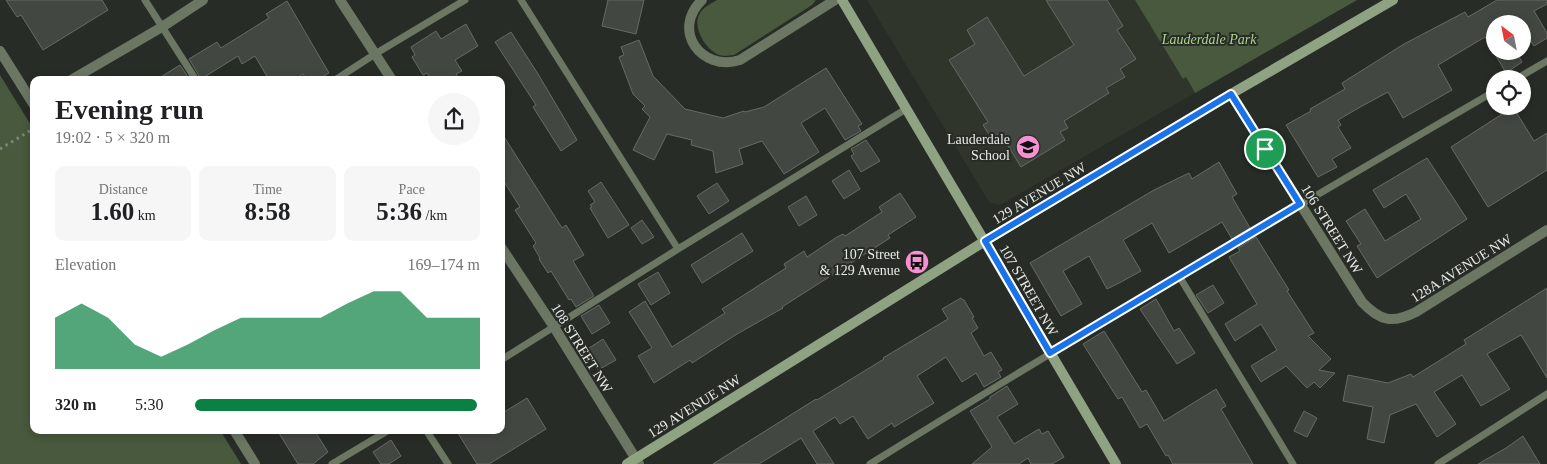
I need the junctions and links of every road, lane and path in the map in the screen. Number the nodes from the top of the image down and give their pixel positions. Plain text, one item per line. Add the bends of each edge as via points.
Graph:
1 (145, 0) edge
2 (203, 0) edge
3 (340, 0) edge
4 (465, 0) edge
5 (520, 0) edge
6 (702, 0) edge
7 (835, 0) edge
8 (842, 0) edge
9 (1393, 0) edge
10 (162, 27) junction
11 (0, 51) edge
12 (375, 54) junction
13 (1547, 61) edge
14 (1531, 70) edge
15 (78, 76) edge
16 (193, 76) edge
17 (341, 76) edge
18 (389, 76) edge
19 (1231, 94) junction
20 (1486, 96) edge
21 (30, 99) edge
22 (906, 108) junction
23 (30, 131) edge
24 (0, 149) edge
25 (1300, 204) junction
26 (1547, 230) edge
27 (985, 241) junction
28 (678, 249) junction
29 (505, 253) edge
30 (1179, 276) junction
31 (1386, 319) joint
32 (554, 327) junction
33 (1050, 353) junction
34 (505, 358) edge
35 (1547, 394) edge
36 (236, 434) edge
37 (382, 434) edge
38 (429, 434) edge
39 (634, 462) edge
40 (255, 464) edge
41 (332, 464) edge
42 (448, 464) edge
43 (870, 464) edge
44 (1116, 464) edge
45 (1293, 464) edge
46 (1438, 464) edge

1 - 10 lane
2 - 10 street
3 - 12 street
4 - 12 lane
5 - 28 lane
6 - 7 street via 690,20 690,37 699,52 722,63 740,60
8 - 22 street, 107 STREET NW
9 - 19 street, 129 AVENUE NW
10 - 15 street
10 - 16 lane
11 - 21 street
12 - 17 lane
12 - 18 street
13 - 14 lane
19 - 25 street, 106 STREET NW
19 - 27 street, 129 AVENUE NW
20 - 25 lane
22 - 27 street, 107 STREET NW
22 - 28 lane
23 - 24 path
25 - 30 lane
25 - 31 street, 106 STREET NW via 1362,302 1370,311
26 - 31 street, 128A AVENUE NW via 1416,312 1396,320
27 - 33 street, 107 STREET NW
27 - 39 street, 129 AVENUE NW
28 - 32 lane
29 - 32 street, 108 STREET NW
30 - 33 lane
30 - 45 lane
32 - 34 lane
32 - 39 street, 108 STREET NW
33 - 43 lane
33 - 44 street, 107 STREET NW
35 - 46 lane
36 - 40 street
37 - 41 lane
38 - 42 lane

